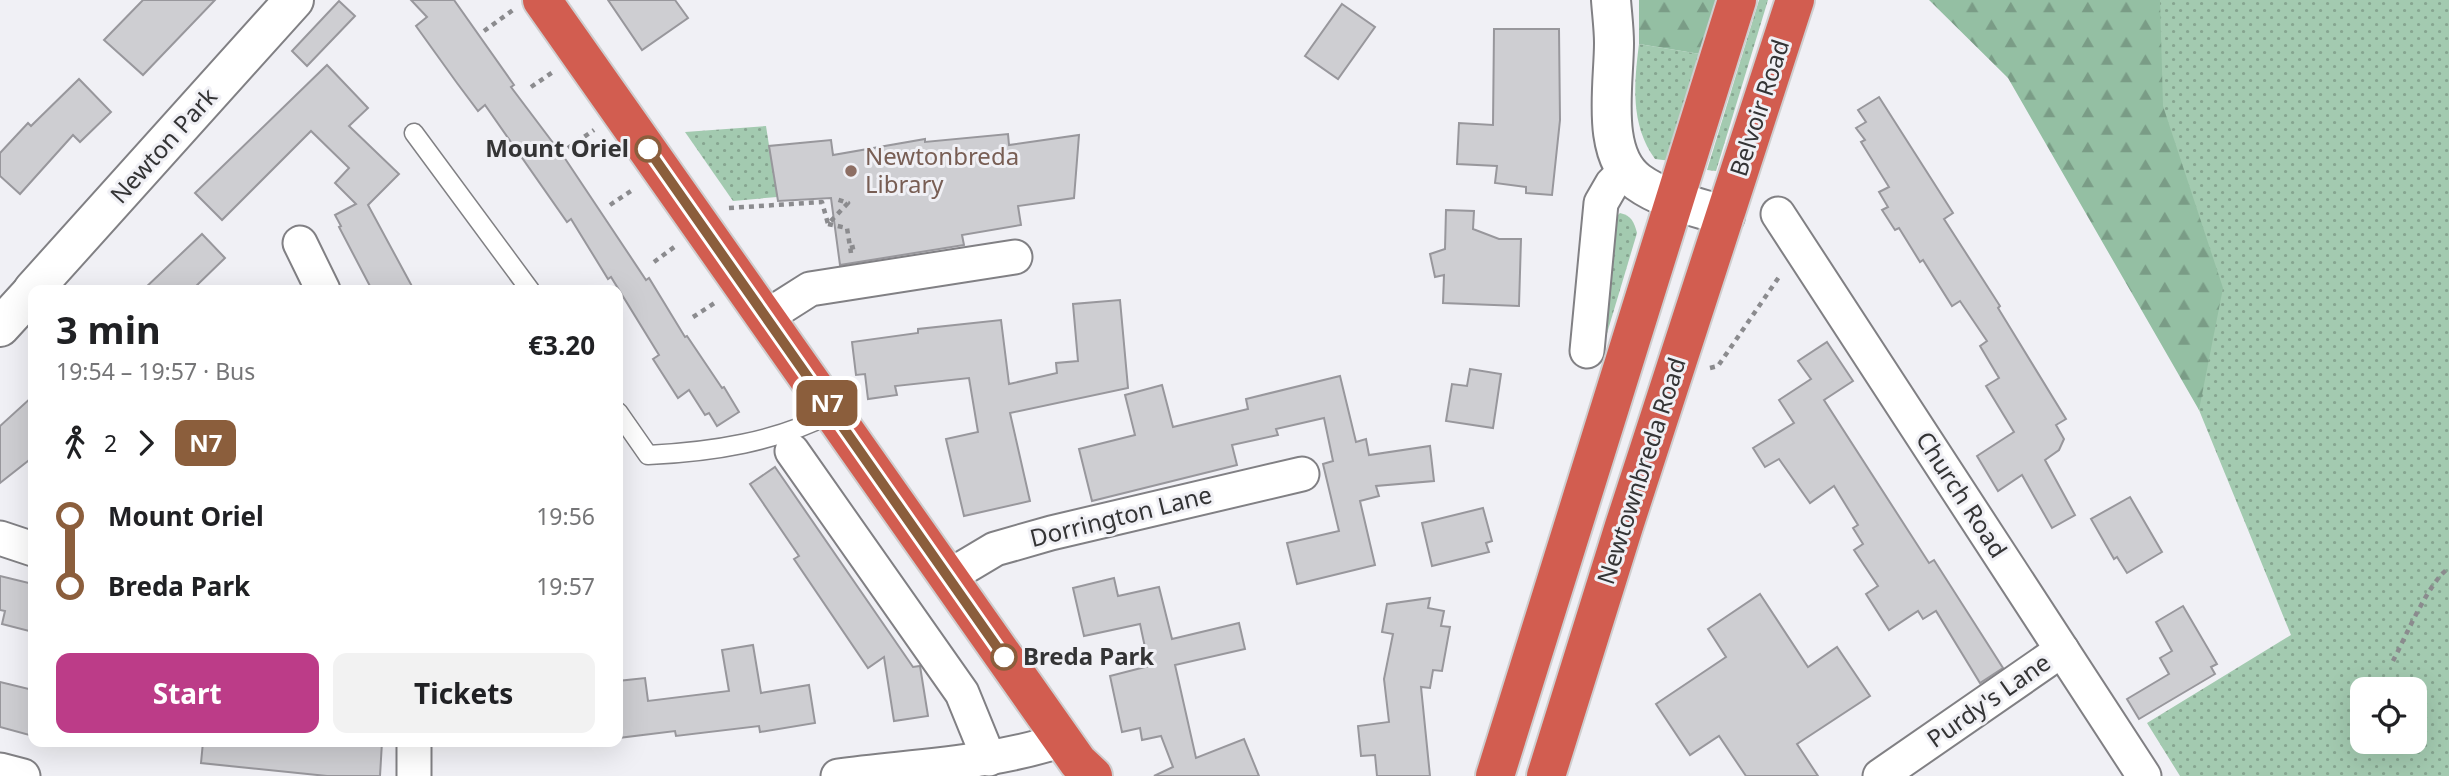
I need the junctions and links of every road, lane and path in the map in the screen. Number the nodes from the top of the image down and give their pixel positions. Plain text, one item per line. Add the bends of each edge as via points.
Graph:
1 (294, 0) edge
2 (1611, 0) edge
3 (1737, 0) edge
4 (1795, 0) edge
5 (528, 5) edge
6 (484, 31) dead end
7 (556, 69) dead end
8 (531, 87) dead end
9 (597, 128) dead end
10 (414, 132) dead end
11 (568, 148) dead end
12 (1625, 171) junction
13 (638, 186) dead end
14 (836, 199) dead end
15 (1675, 200) junction
16 (610, 205) dead end
17 (728, 208) dead end
18 (1778, 214) dead end
19 (1724, 216) junction
20 (828, 224) junction
21 (300, 243) dead end
22 (678, 245) dead end
23 (858, 246) dead end
24 (850, 247) junction
25 (1799, 247) junction
26 (851, 256) dead end
27 (1015, 257) dead end
28 (654, 262) dead end
29 (38, 285) edge
30 (321, 285) edge
31 (526, 285) edge
32 (28, 296) edge
33 (717, 301) dead end
34 (693, 317) dead end
35 (766, 317) junction
36 (0, 327) edge
37 (1587, 351) dead end
38 (1705, 369) dead end
39 (834, 412) junction
40 (623, 419) edge
41 (792, 451) dead end
42 (1302, 474) dead end
43 (0, 538) edge
44 (28, 547) edge
45 (2449, 568) edge
46 (948, 577) junction
47 (2062, 650) junction
48 (2393, 661) dead end
49 (414, 747) edge
50 (989, 758) junction
51 (1078, 763) edge
52 (0, 770) edge
53 (23, 776) edge
54 (414, 776) edge
55 (838, 776) edge
56 (1494, 776) edge
57 (1546, 776) edge
58 (1880, 776) edge
59 (2144, 776) edge

1 - 29 street, Newton Park
2 - 12 street via 1614,140
3 - 15 highway
4 - 19 highway, Belvoir Road
5 - 6 path
5 - 35 highway
7 - 8 path
9 - 11 path
10 - 31 lane
12 - 15 street
12 - 37 street via 1601,203
13 - 16 path
14 - 20 path via 848,203
15 - 19 street
15 - 56 highway, Newtownbreda Road
17 - 20 path via 822,202
18 - 25 street, Church Road
19 - 57 highway, Newtownbreda Road
20 - 24 path via 847,228
21 - 30 street
22 - 28 path
23 - 24 path
24 - 26 path
25 - 38 path via 1718,366
25 - 47 street, Church Road
27 - 35 street via 810,289
32 - 36 street, Newton Park
33 - 34 path
35 - 39 highway
39 - 40 lane via 805,427 763,439 695,453 648,456
39 - 46 highway
41 - 50 street via 962,693
42 - 46 street, Dorrington Lane via 995,549
43 - 44 street
45 - 48 path via 2422,605
46 - 51 highway
47 - 58 street, Purdy's Lane
47 - 59 street, Church Road
49 - 54 street
50 - 51 street via 1030,750
50 - 55 street
52 - 53 street

